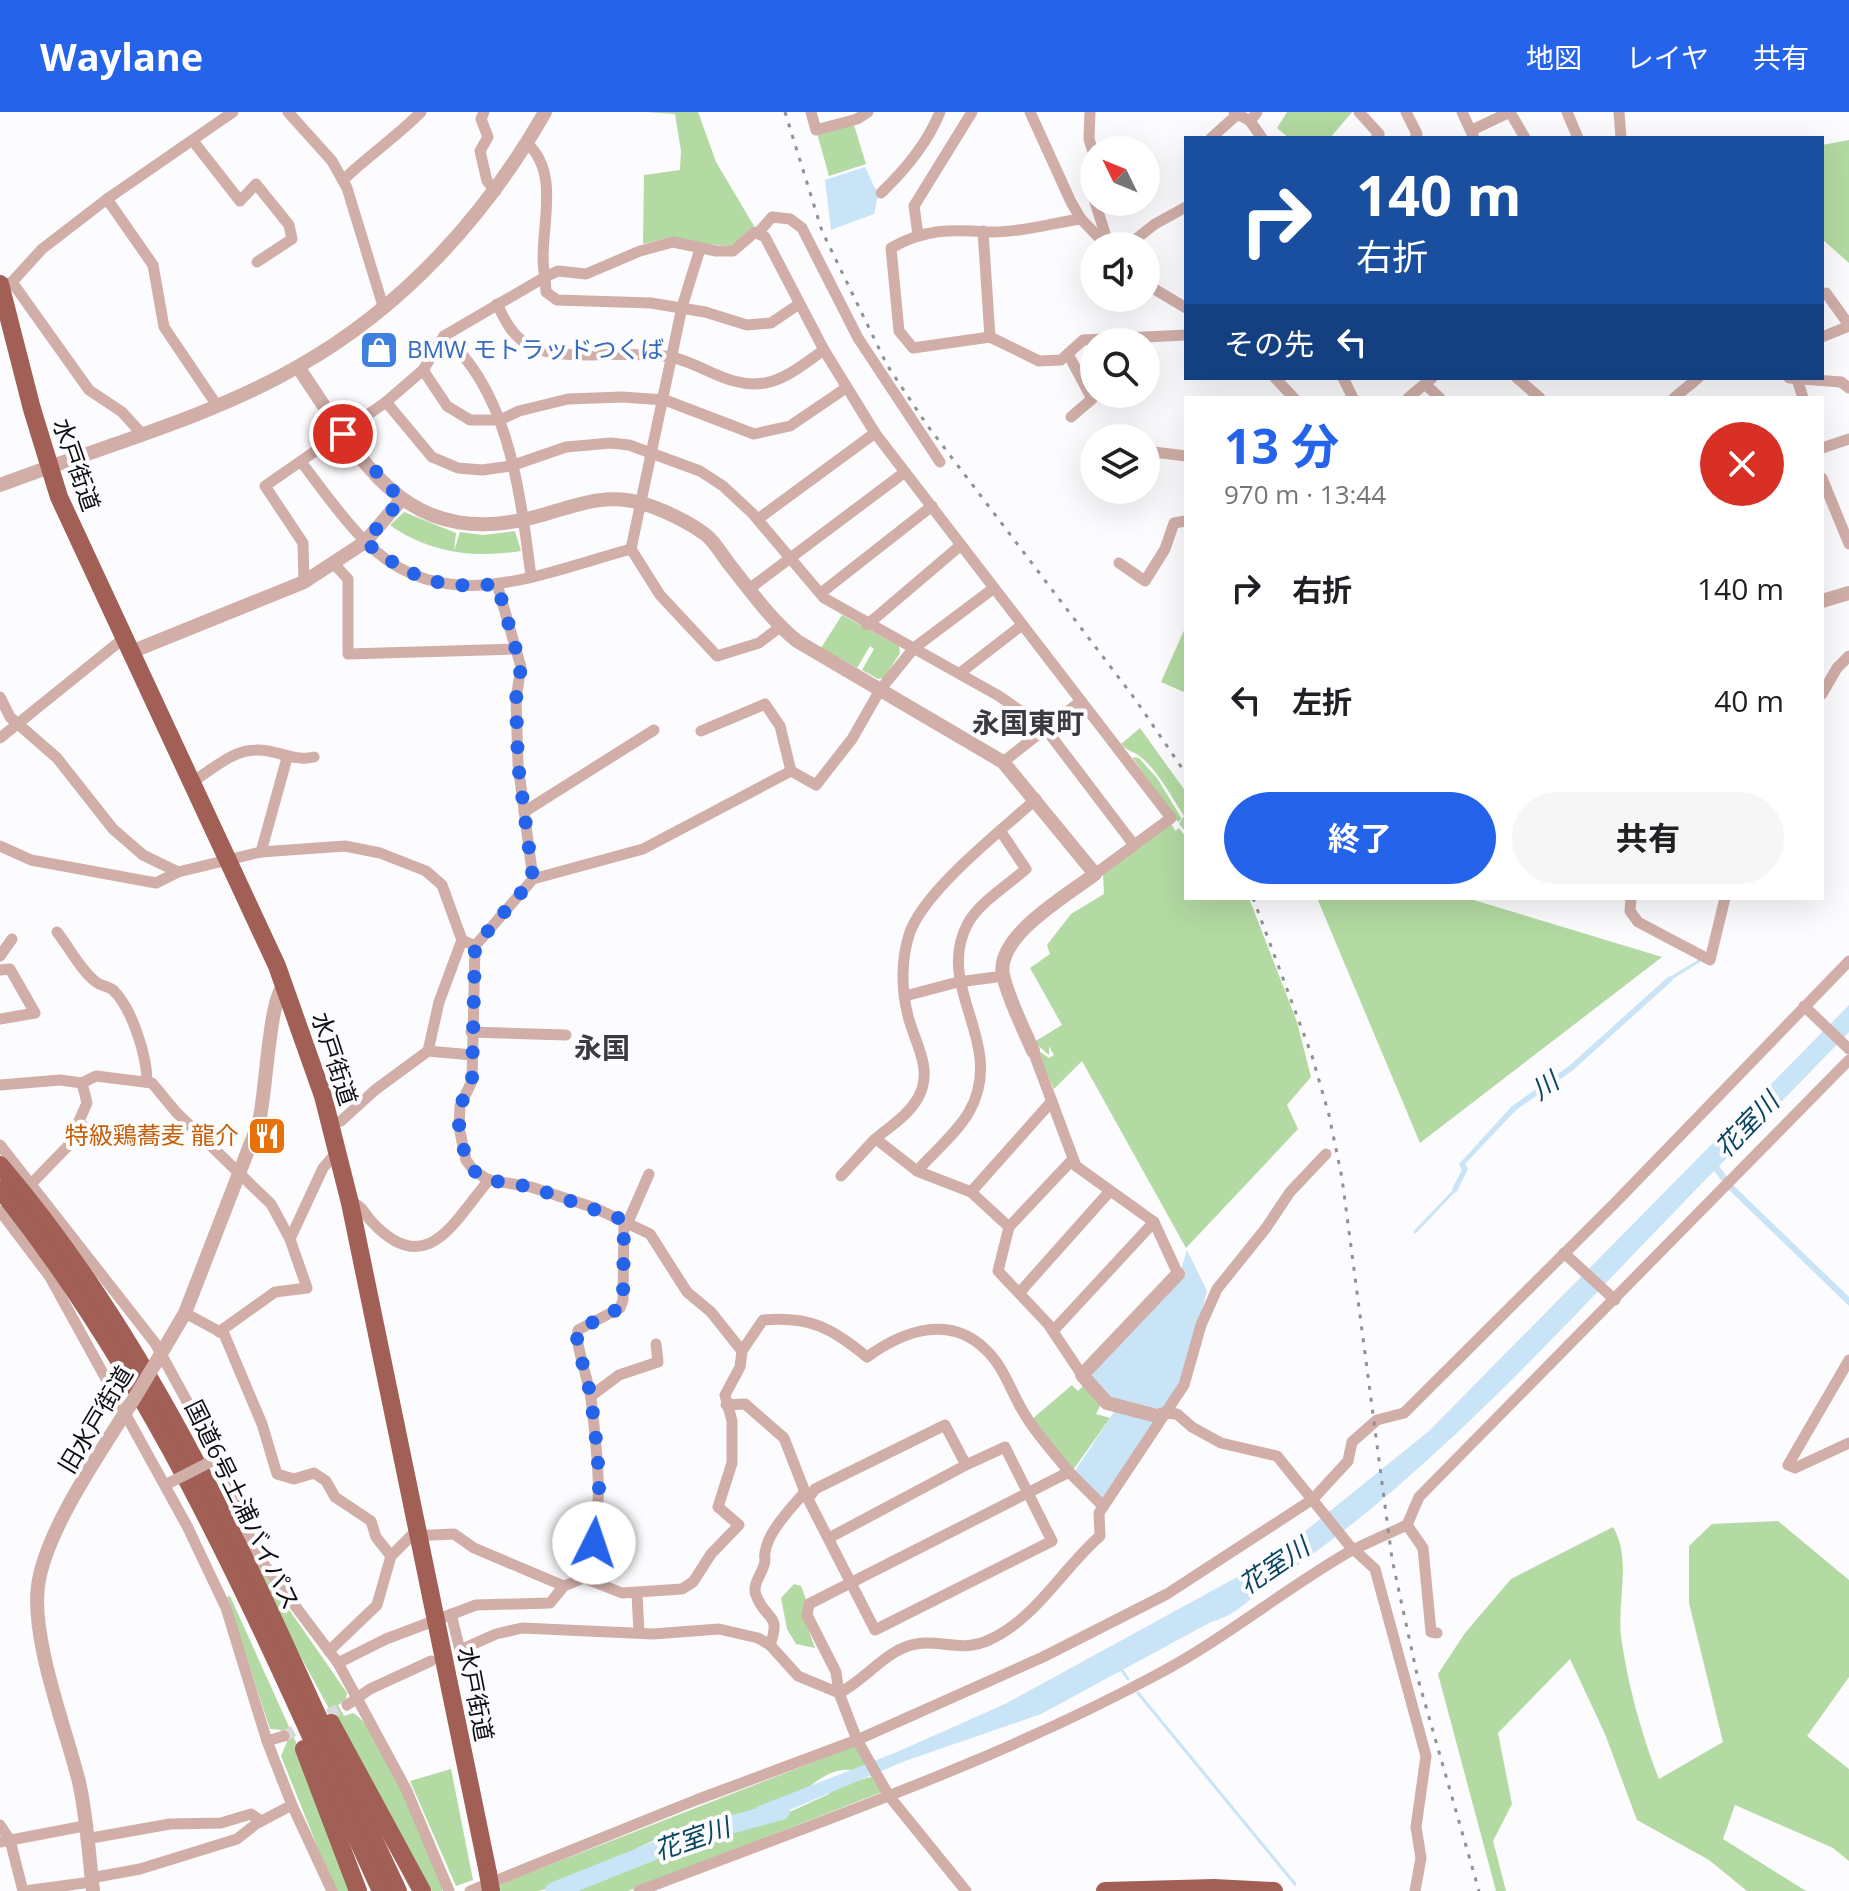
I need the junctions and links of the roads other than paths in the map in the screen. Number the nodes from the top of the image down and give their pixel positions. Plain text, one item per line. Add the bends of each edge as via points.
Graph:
1 (233, 112) edge
2 (288, 112) edge
3 (421, 112) edge
4 (484, 112) edge
5 (545, 112) edge
6 (811, 112) edge
7 (868, 112) edge
8 (940, 112) edge
9 (972, 112) edge
10 (1030, 112) edge
11 (1090, 112) edge
12 (1359, 112) edge
13 (1406, 112) edge
14 (1462, 112) edge
15 (1510, 112) edge
16 (1567, 112) edge
17 (1619, 112) edge
18 (1236, 113) edge
19 (1254, 117) edge
20 (1473, 134) edge
21 (1089, 136) edge
22 (1213, 136) edge
23 (1261, 136) edge
24 (1378, 136) edge
25 (1416, 136) edge
26 (1524, 136) edge
27 (1577, 136) edge
28 (1621, 136) edge
29 (193, 141) junction
30 (527, 143) junction
31 (343, 180) junction
32 (496, 191) junction
33 (881, 193) dead end
34 (107, 199) junction
35 (1184, 208) edge
36 (1081, 219) junction
37 (983, 231) junction
38 (759, 232) junction
39 (1094, 232) edge
40 (1145, 232) edge
41 (918, 235) junction
42 (700, 249) junction
43 (257, 262) dead end
44 (545, 277) junction
45 (4, 284) edge
46 (1160, 292) edge
47 (1824, 294) edge
48 (497, 304) junction
49 (799, 304) junction
50 (383, 306) junction
51 (682, 307) junction
52 (1184, 307) edge
53 (3, 311) edge
54 (1849, 325) edge
55 (1184, 335) edge
56 (444, 336) junction
57 (1824, 336) edge
58 (990, 337) junction
59 (824, 350) junction
60 (1068, 354) junction
61 (673, 358) junction
62 (298, 367) junction
63 (423, 370) junction
64 (1277, 380) edge
65 (1519, 380) edge
66 (1696, 380) edge
67 (1806, 380) edge
68 (1429, 381) edge
69 (1846, 383) edge
70 (846, 388) junction
71 (1292, 396) edge
72 (1410, 396) edge
73 (1536, 396) edge
74 (1676, 396) edge
75 (665, 400) junction
76 (386, 402) junction
77 (216, 404) junction
78 (1071, 417) dead end
79 (500, 420) junction
80 (141, 433) junction
81 (875, 433) junction
82 (343, 434) junction
83 (1849, 439) edge
84 (1824, 447) edge
85 (1160, 453) edge
86 (653, 454) junction
87 (1184, 456) edge
88 (940, 462) dead end
89 (302, 463) junction
90 (511, 466) junction
91 (49, 467) junction
92 (905, 472) junction
93 (1824, 483) edge
94 (0, 485) edge
95 (401, 500) junction
96 (642, 503) junction
97 (932, 506) junction
98 (758, 519) junction
99 (523, 520) junction
100 (1184, 521) edge
101 (365, 542) junction
102 (1849, 544) edge
103 (961, 545) junction
104 (631, 549) junction
105 (793, 558) junction
106 (1119, 563) dead end
107 (334, 564) junction
108 (531, 576) junction
109 (304, 582) junction
110 (497, 584) junction
111 (994, 588) junction
112 (749, 589) junction
113 (821, 593) junction
114 (1849, 593) edge
115 (1824, 600) edge
116 (867, 625) junction
117 (1022, 625) junction
118 (780, 627) junction
119 (128, 645) junction
120 (914, 648) junction
121 (516, 649) junction
122 (1849, 656) edge
123 (960, 673) junction
124 (880, 690) junction
125 (1824, 691) edge
126 (0, 697) edge
127 (1081, 701) junction
128 (17, 724) junction
129 (1045, 728) junction
130 (654, 730) dead end
131 (701, 731) dead end
132 (0, 738) edge
133 (314, 757) dead end
134 (287, 758) junction
135 (1003, 762) junction
136 (791, 771) junction
137 (192, 782) junction
138 (1036, 799) junction
139 (524, 812) junction
140 (1001, 832) junction
141 (1134, 845) junction
142 (0, 846) edge
143 (261, 852) junction
144 (229, 859) junction
145 (178, 872) junction
146 (1095, 874) junction
147 (533, 879) junction
148 (1631, 900) edge
149 (1725, 900) edge
150 (57, 932) dead end
151 (12, 939) dead end
152 (462, 940) junction
153 (475, 946) junction
154 (0, 956) edge
155 (1849, 961) edge
156 (0, 970) edge
157 (1004, 976) junction
158 (958, 982) junction
159 (284, 985) junction
160 (905, 996) junction
161 (1804, 1006) junction
162 (296, 1017) junction
163 (0, 1019) edge
164 (273, 1024) junction
165 (471, 1032) junction
166 (566, 1035) dead end
167 (1849, 1049) edge
168 (428, 1051) junction
169 (1033, 1051) joint
170 (472, 1055) junction
171 (1849, 1060) edge
172 (147, 1082) junction
173 (82, 1083) junction
174 (0, 1085) edge
175 (1052, 1101) junction
176 (79, 1123) junction
177 (330, 1123) junction
178 (876, 1139) junction
179 (105, 1140) dead end
180 (0, 1145) edge
181 (337, 1152) junction
182 (1326, 1154) dead end
183 (1073, 1159) junction
184 (0, 1165) edge
185 (917, 1171) junction
186 (649, 1174) dead end
187 (841, 1176) dead end
188 (241, 1177) junction
189 (489, 1180) junction
190 (33, 1182) junction
191 (0, 1189) edge
192 (1110, 1191) junction
193 (971, 1192) junction
194 (350, 1203) junction
195 (0, 1211) edge
196 (626, 1221) junction
197 (1154, 1222) junction
198 (1009, 1227) junction
199 (290, 1239) junction
200 (1564, 1253) junction
201 (1178, 1274) joint
202 (1020, 1292) junction
203 (1615, 1300) junction
204 (185, 1313) junction
205 (1053, 1331) junction
206 (219, 1332) junction
207 (656, 1344) dead end
208 (742, 1351) junction
209 (158, 1359) junction
210 (1849, 1360) edge
211 (1082, 1375) junction
212 (591, 1396) junction
213 (726, 1405) junction
214 (129, 1407) junction
215 (1160, 1413) junction
216 (1849, 1443) edge
217 (216, 1459) junction
218 (966, 1465) junction
219 (1069, 1472) junction
220 (166, 1484) junction
221 (1029, 1494) junction
222 (806, 1497) junction
223 (1314, 1502) junction
224 (1103, 1506) junction
225 (1407, 1525) junction
226 (418, 1534) junction
227 (829, 1538) junction
228 (1353, 1546) junction
229 (391, 1556) junction
230 (248, 1570) junction
231 (584, 1578) junction
232 (850, 1584) junction
233 (564, 1586) junction
234 (637, 1594) junction
235 (550, 1603) junction
236 (248, 1605) junction
237 (443, 1618) junction
238 (559, 1627) junction
239 (639, 1633) junction
240 (1437, 1633) dead end
241 (770, 1645) junction
242 (329, 1651) junction
243 (431, 1661) dead end
244 (338, 1663) junction
245 (839, 1693) junction
246 (351, 1702) junction
247 (284, 1736) tunnel mouth
248 (267, 1741) junction
249 (858, 1742) junction
250 (887, 1793) junction
251 (292, 1805) junction
252 (261, 1821) junction
253 (0, 1825) edge
254 (85, 1833) junction
255 (5, 1841) edge
256 (490, 1882) edge
257 (92, 1884) edge
258 (23, 1891) edge
259 (332, 1891) edge
260 (358, 1891) edge
261 (381, 1891) edge
262 (398, 1891) edge
263 (422, 1891) edge
264 (449, 1891) edge
265 (470, 1891) edge
266 (639, 1891) edge
267 (966, 1891) edge
268 (1105, 1891) edge
269 (1274, 1891) edge
270 (1415, 1891) edge

1 - 29 street
2 - 31 street
3 - 31 street
4 - 32 street via 481,119 488,137 480,151 487,181
5 - 30 street
6 - 7 street via 816,130
8 - 33 street
9 - 41 street via 914,206
10 - 36 street
11 - 21 street
12 - 24 street
13 - 25 street
14 - 20 street
15 - 20 street
15 - 26 street
16 - 27 street
17 - 28 street
18 - 19 street
18 - 22 street
19 - 23 street
29 - 34 street
29 - 43 street via 240,201 256,184 289,225 292,239
30 - 32 street
30 - 44 street via 537,156 549,199
31 - 50 street
32 - 50 street via 425,271
34 - 45 street
34 - 77 street via 153,265 164,327
35 - 40 street
36 - 37 street
36 - 39 street
37 - 41 street via 951,228
37 - 58 street
38 - 42 street via 733,251
38 - 49 street
38 - 88 street via 772,217 790,219 802,228 858,338
41 - 58 street via 891,248 899,331 913,348
42 - 44 street via 673,242 586,274 558,271
42 - 51 street
44 - 48 street
44 - 51 street via 546,292 557,300
45 - 53 highway, 水戸街道
45 - 80 street via 89,390 122,412
46 - 52 street
47 - 54 street
48 - 56 street
48 - 61 street via 510,331 550,353
49 - 51 street via 771,323 747,325
49 - 59 street
50 - 62 street
51 - 61 street
53 - 91 highway, 水戸街道
54 - 57 street
55 - 60 street via 1083,340
56 - 63 street
56 - 79 street via 476,369
58 - 60 street via 1039,361 1061,360
59 - 61 street via 783,378 749,384 730,382
59 - 70 street
60 - 78 street via 1092,399
61 - 75 street
62 - 77 street
62 - 82 street
63 - 76 street
63 - 79 street via 456,415
64 - 71 street
65 - 73 street
66 - 74 street
67 - 69 street
68 - 72 street
70 - 75 street via 790,426 754,434
70 - 81 street
75 - 79 street via 596,396 519,411
75 - 86 street
76 - 82 street
76 - 90 street via 432,457 458,468
77 - 80 street
79 - 90 street
80 - 91 street
81 - 92 street
81 - 98 street
82 - 89 street
82 - 95 street
83 - 84 street
85 - 87 street
86 - 90 street via 611,443 566,447
86 - 96 street
86 - 98 street via 683,463 723,486
89 - 101 street
89 - 109 street via 265,486 303,543
90 - 99 street
91 - 94 street
91 - 119 highway, 水戸街道
92 - 97 street
92 - 105 street
93 - 102 street
95 - 99 street via 464,525
95 - 101 street
96 - 99 street via 605,497
96 - 104 street
96 - 112 street via 708,536
97 - 103 street
97 - 113 street
98 - 105 street
99 - 108 street
100 - 106 street via 1174,523 1145,581
101 - 107 street
101 - 110 street via 393,564 436,585
103 - 111 street
103 - 116 street
104 - 108 street
104 - 118 street via 660,595 717,656 759,643
105 - 112 street
105 - 113 street
107 - 109 street
107 - 121 street via 348,579 348,654
108 - 110 street
109 - 119 street
110 - 121 street
111 - 117 street
111 - 120 street
112 - 118 street
113 - 116 street
114 - 115 street
116 - 120 street
117 - 123 street
117 - 127 street
118 - 124 street
119 - 128 street
119 - 137 highway, 水戸街道
120 - 123 street
120 - 124 street
121 - 139 street via 521,667 516,699
122 - 125 street
123 - 129 street
124 - 135 street
124 - 136 street via 852,739 816,785
126 - 128 street
127 - 129 street
127 - 141 street via 1171,818
128 - 132 street
128 - 145 street via 57,758 122,838
129 - 135 street
129 - 141 street
130 - 139 street
131 - 136 street via 765,704 780,726
133 - 134 street
134 - 137 street via 256,750 228,758
134 - 143 street
135 - 138 street
136 - 147 street via 643,849
137 - 144 highway, 水戸街道
138 - 140 street
138 - 146 street
139 - 147 street
140 - 158 street via 1026,869 968,922 958,954
140 - 160 street via 919,914 906,949
141 - 146 street
142 - 145 street via 31,860 156,883
143 - 144 street
143 - 152 street via 345,846 426,871 442,885
144 - 145 street
144 - 159 highway, 水戸街道
146 - 157 street via 1018,933 1008,949
147 - 153 street
148 - 149 street via 1630,911 1638,922 1710,960
150 - 172 street via 96,982 110,988 131,1010 133,1030 147,1061
151 - 154 street
152 - 153 street
152 - 168 street
153 - 165 street
155 - 161 street
156 - 163 street via 10,969 35,1013
157 - 158 street
157 - 169 street
158 - 160 street
158 - 185 street via 978,1034 977,1091 969,1113
159 - 162 highway, 水戸街道
159 - 164 street, 旧水戸街道 via 277,994
160 - 178 street via 924,1059 924,1081 905,1116
161 - 167 street
161 - 200 street
162 - 164 street
162 - 177 highway, 水戸街道
164 - 188 street, 旧水戸街道 via 266,1093
165 - 166 street
165 - 170 street
168 - 170 street
168 - 177 street via 341,1121
169 - 175 street
170 - 189 street via 472,1081 460,1106 459,1127 466,1160
171 - 203 street
172 - 173 street via 96,1076
172 - 188 street
173 - 174 street
173 - 176 street via 87,1103
175 - 183 street
175 - 193 street
176 - 179 street
176 - 190 street via 68,1146
177 - 181 highway, 水戸街道
178 - 185 street
178 - 187 street
180 - 190 street
181 - 194 highway, 水戸街道
181 - 199 street via 323,1168
182 - 215 street via 1290,1192 1217,1289 1184,1385
183 - 192 street via 1085,1175
183 - 198 street
184 - 230 highway, 国道6号土浦バイパス via 122,1328 171,1412
185 - 193 street
186 - 196 street
188 - 199 street via 271,1204
188 - 204 street, 旧水戸街道
189 - 194 street via 436,1242 421,1249 403,1245
189 - 196 street via 531,1187
190 - 209 street
191 - 236 highway, 国道6号土浦バイパス via 108,1337 169,1445
192 - 197 street
192 - 202 street
193 - 198 street
194 - 226 highway, 水戸街道
195 - 214 street via 50,1277
196 - 208 street via 650,1234 687,1292
196 - 212 street via 620,1308 578,1330 580,1361
197 - 201 street
197 - 205 street
198 - 202 street via 998,1271
199 - 206 street via 307,1288 275,1292
200 - 203 street
200 - 223 street via 1404,1413 1377,1420 1352,1442 1348,1461
201 - 211 street
202 - 205 street
203 - 225 street via 1419,1497
204 - 206 street
204 - 209 street, 旧水戸街道
205 - 211 street
206 - 229 street via 262,1424 277,1474 294,1479 314,1473 326,1481 335,1497 371,1521
207 - 212 street via 658,1362 619,1375
208 - 213 street
208 - 219 street via 763,1320 807,1321 838,1333 867,1357 911,1332 958,1330 986,1349 1026,1417
209 - 214 street, 旧水戸街道, bridge
209 - 217 street
210 - 216 street via 1788,1465 1795,1468
211 - 215 street via 1107,1403
212 - 231 street via 598,1526
213 - 222 street via 745,1404 784,1438
213 - 234 street via 732,1421 732,1463 718,1507 739,1525 693,1582 682,1589
214 - 220 street
214 - 254 street, 旧水戸街道 via 58,1529 38,1586 41,1629 63,1735 79,1783
215 - 223 street via 1221,1443 1277,1456
215 - 224 street
217 - 220 street, bridge
217 - 242 street via 257,1555
218 - 221 street via 1005,1447
218 - 222 street via 945,1425
218 - 227 street
219 - 221 street
219 - 224 street
220 - 248 street via 226,1608
221 - 232 street
221 - 232 street via 1052,1541 875,1630
222 - 227 street
222 - 241 street via 785,1515 765,1551 755,1588 776,1628
223 - 228 street
223 - 249 street via 1167,1594
224 - 245 street via 1100,1536 1019,1621 987,1641 904,1647
225 - 228 street
225 - 240 street via 1423,1548 1431,1632
226 - 229 street
226 - 233 street via 454,1534 474,1548
226 - 237 highway, 水戸街道
227 - 232 street
228 - 250 street via 1210,1645 1156,1675
228 - 270 street via 1375,1569 1426,1756 1416,1827 1421,1858
229 - 242 street via 377,1605
230 - 262 highway, 国道6号土浦バイパス
230 - 263 highway
231 - 233 street
231 - 234 street
232 - 245 street via 809,1604 807,1615 836,1672
233 - 235 street
234 - 239 street
235 - 237 street via 476,1605
235 - 238 street
236 - 260 highway via 253,1630
236 - 261 highway, 国道6号土浦バイパス
237 - 238 street via 458,1650 509,1630
237 - 244 street
237 - 256 highway, 水戸街道
238 - 239 street
239 - 241 street via 719,1629
241 - 245 street via 798,1676
242 - 244 street
243 - 246 street
244 - 246 street
245 - 249 street
246 - 264 street via 406,1789
247 - 248 street
248 - 251 street
249 - 250 street
249 - 265 street
250 - 266 street
250 - 267 street
251 - 252 street
251 - 259 street
252 - 254 street via 251,1814 221,1823
252 - 257 street via 237,1839
253 - 255 street
254 - 255 street
254 - 257 street, 旧水戸街道
255 - 258 street
257 - 258 street
268 - 269 highway

